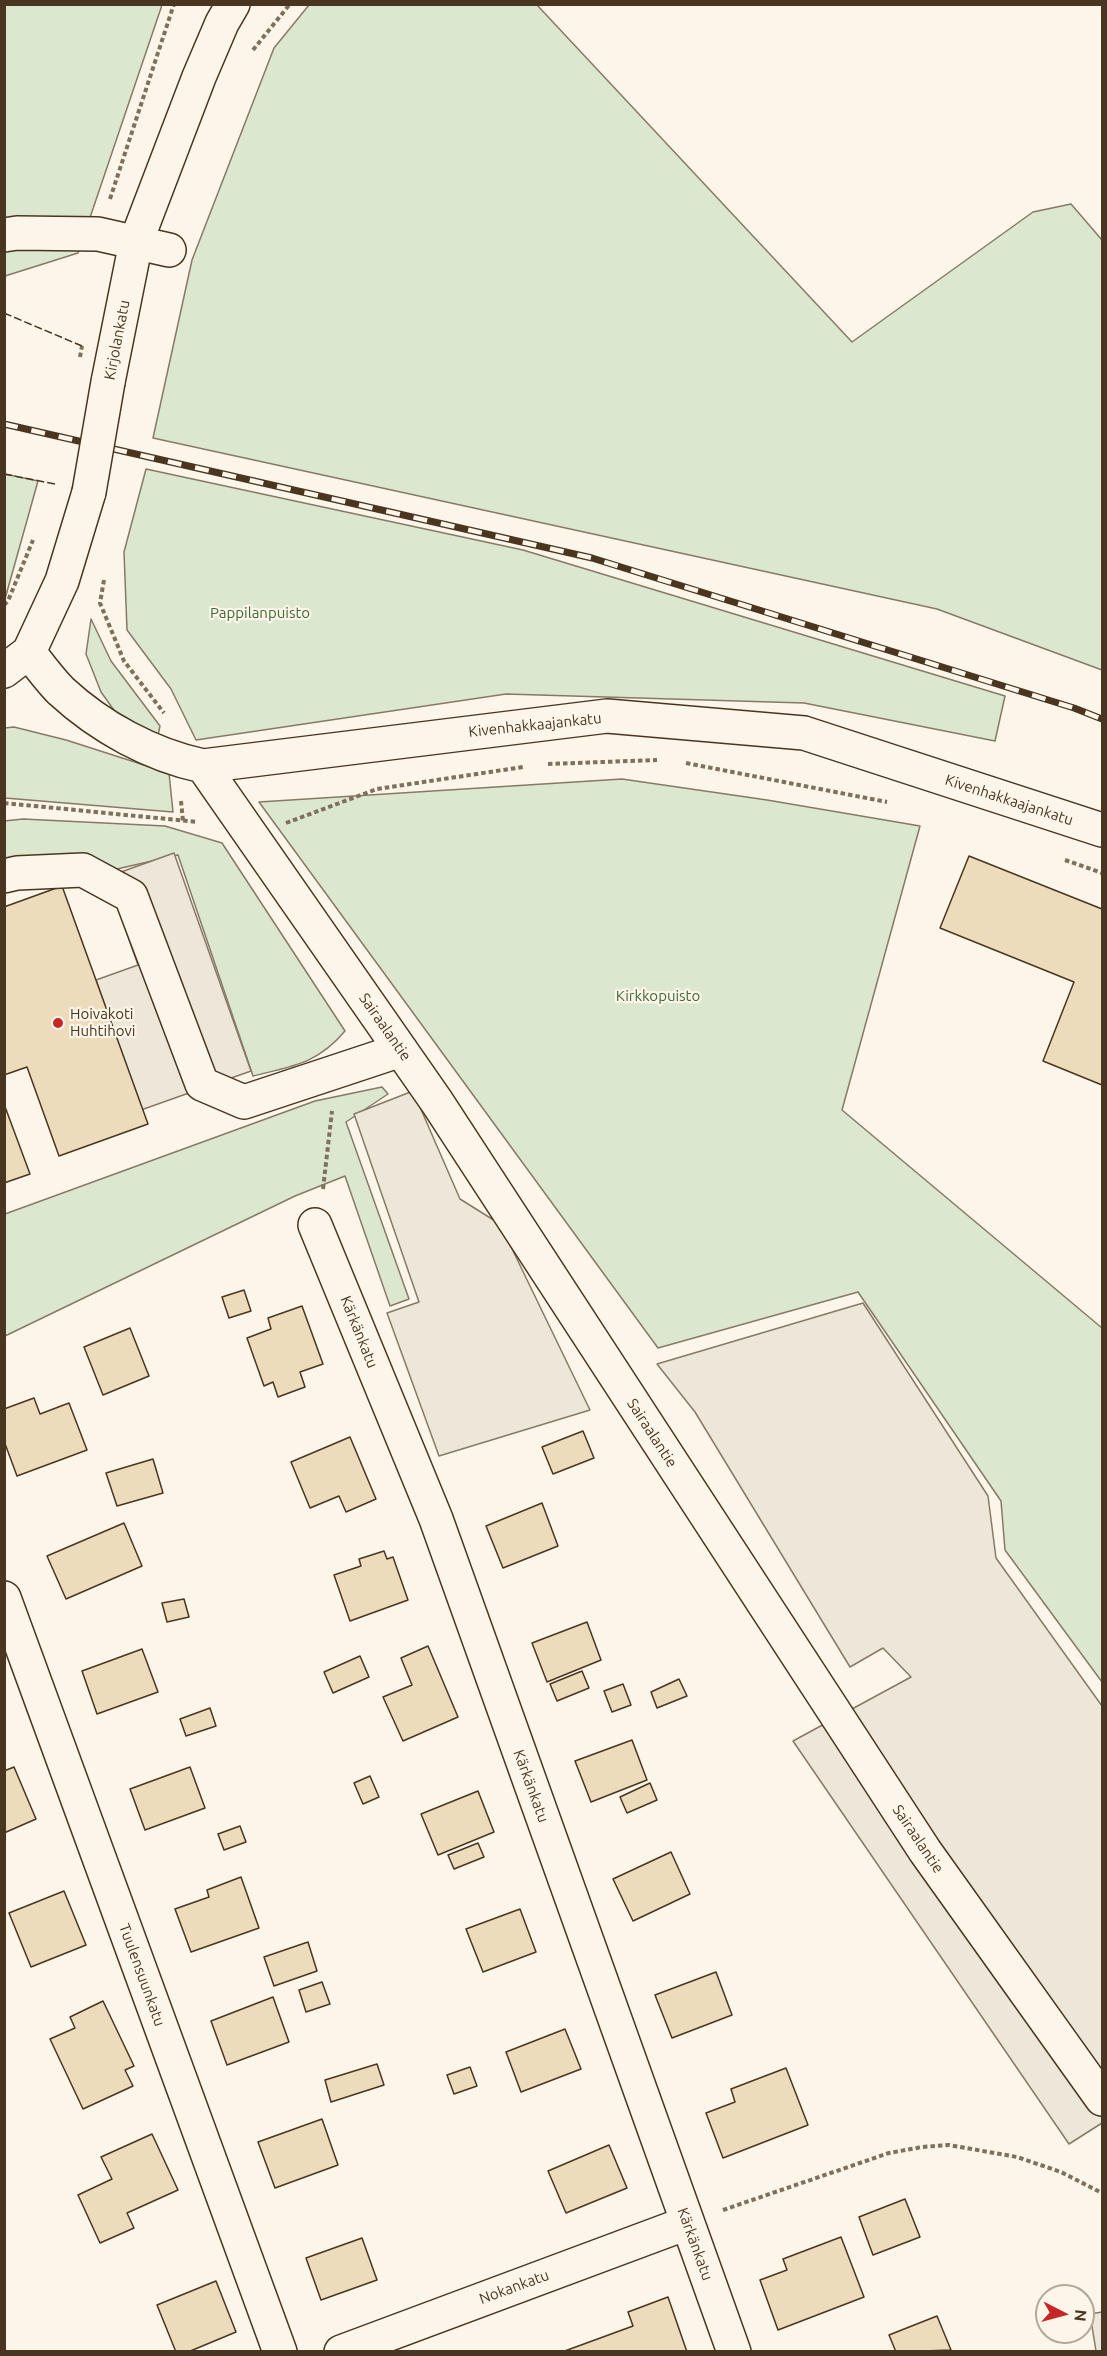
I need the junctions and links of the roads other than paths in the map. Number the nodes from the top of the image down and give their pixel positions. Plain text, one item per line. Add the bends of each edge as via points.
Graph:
1 (233, 4) edge
2 (4, 235) edge
3 (136, 242) junction
4 (169, 250) dead end
5 (17, 661) edge
6 (189, 763) junction
7 (1102, 830) edge
8 (4, 876) edge
9 (401, 1050) junction
10 (315, 1226) road end
11 (4, 1598) edge
12 (1102, 2099) edge
13 (687, 2223) junction
14 (280, 2352) edge
15 (341, 2352) edge
16 (734, 2352) edge

1 - 3 street, Kirjolankatu via 199,77
2 - 3 street via 98,234
3 - 4 street
3 - 5 street, Kirjolankatu, bridge via 89,492 62,581
5 - 6 street via 129,739
6 - 7 street, Kivenhakkaajankatu via 606,716 804,733
6 - 9 street, Sairaalantie via 243,825
8 - 9 street via 83,870 131,896 202,1084 244,1102
9 - 12 street, Sairaalantie via 925,1851
10 - 13 street, Kärkänkatu via 436,1519
11 - 14 street, Tuulensuunkatu
13 - 15 street, Nokankatu
13 - 16 street, Kärkänkatu

